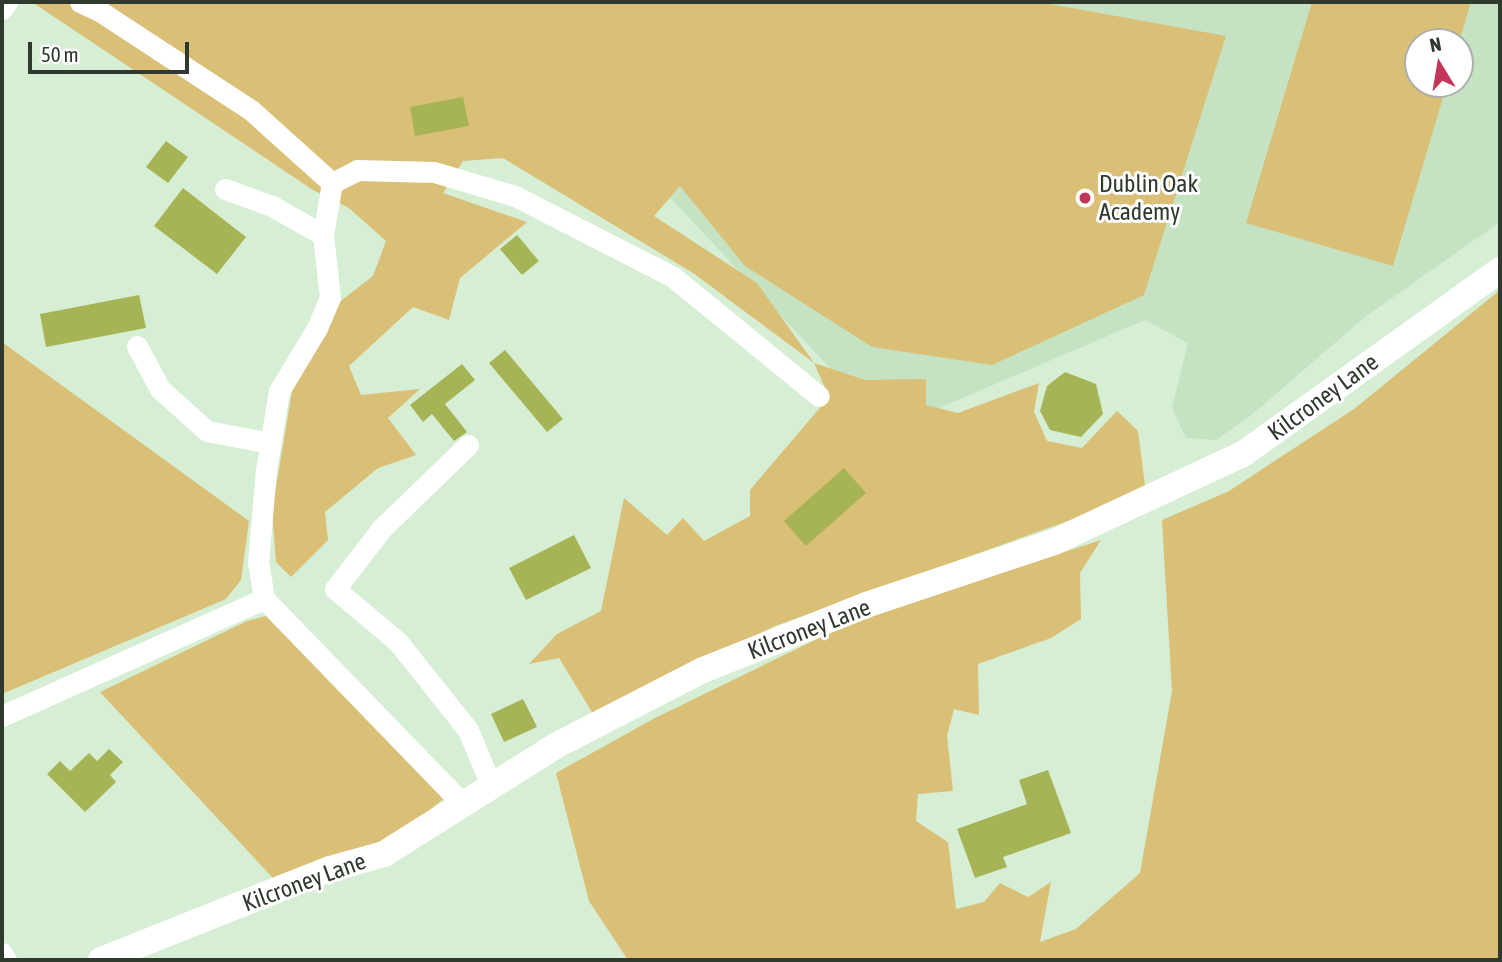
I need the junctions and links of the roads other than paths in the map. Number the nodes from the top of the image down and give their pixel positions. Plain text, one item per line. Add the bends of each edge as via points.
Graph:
1 (7, 2) edge
2 (80, 2) edge
3 (2, 9) edge
4 (332, 183) junction
5 (225, 189) dead end
6 (323, 234) junction
7 (1500, 270) edge
8 (137, 346) dead end
9 (819, 396) dead end
10 (270, 443) junction
11 (468, 445) dead end
12 (264, 599) junction
13 (2, 716) edge
14 (491, 785) junction
15 (462, 803) junction
16 (2, 953) edge
17 (6, 960) edge
18 (101, 960) edge

1 - 3 street
2 - 4 street via 251,110
4 - 6 street
4 - 9 street via 356,170 434,172 515,196 673,277
5 - 6 street via 272,206
6 - 10 street via 330,298 279,391
7 - 14 street, Kilcroney Lane via 1243,454 1054,542 866,605 703,670 557,745
8 - 10 street via 160,389 207,431
10 - 12 street via 258,564
11 - 14 street via 382,528 335,589 398,642 468,730
12 - 13 street
12 - 15 street
14 - 15 street, Kilcroney Lane
15 - 18 street, Kilcroney Lane via 384,854 330,869
16 - 17 street

